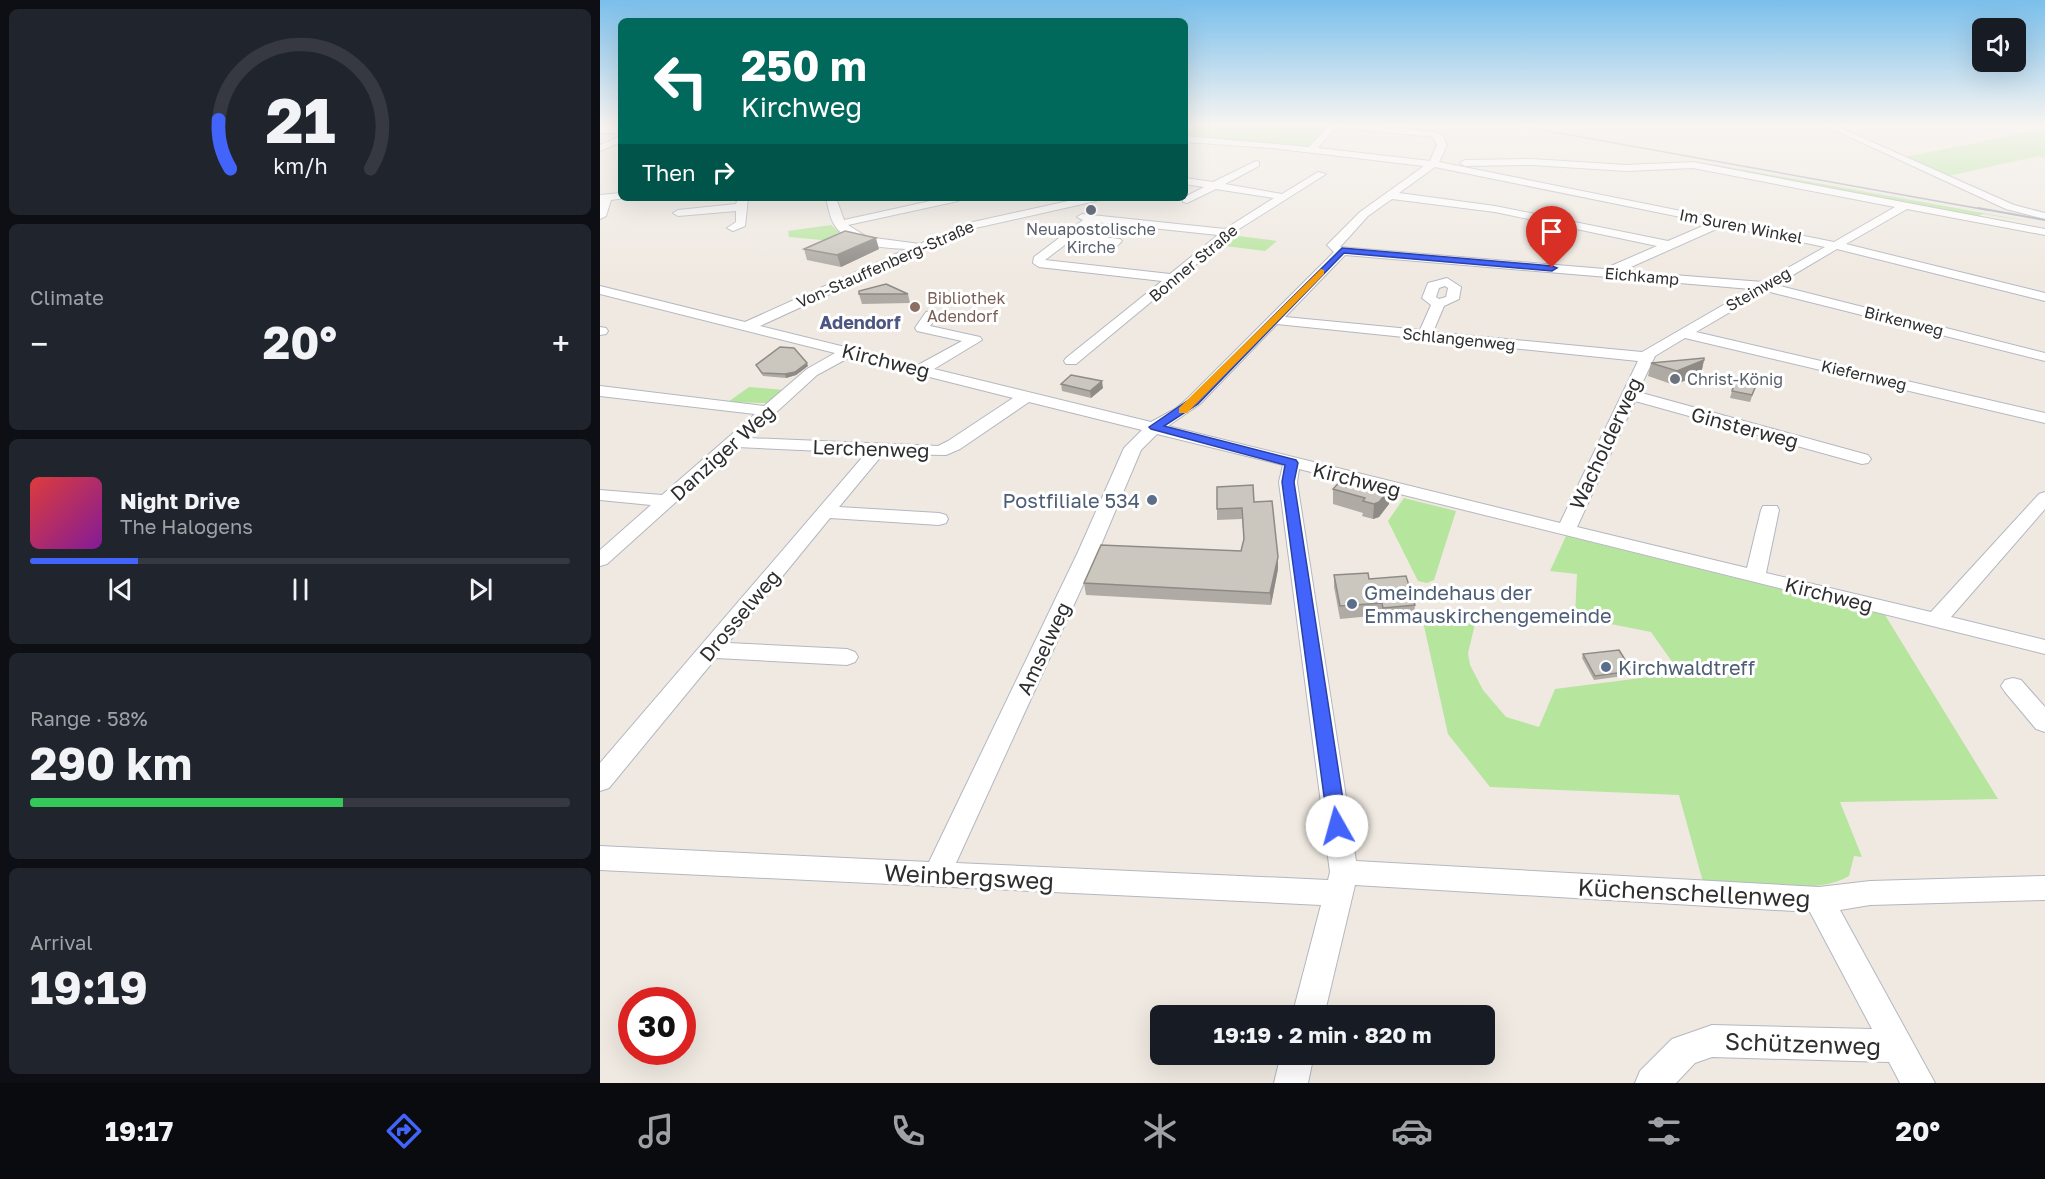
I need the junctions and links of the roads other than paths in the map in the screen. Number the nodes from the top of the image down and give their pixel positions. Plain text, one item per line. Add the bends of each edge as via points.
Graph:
1 (1233, 177) edge
2 (1317, 177) edge
3 (1415, 177) edge
4 (1495, 177) edge
5 (1752, 177) edge
6 (1942, 177) edge
7 (1188, 182) edge
8 (1215, 186) junction
9 (1389, 195) junction
10 (618, 196) edge
11 (1284, 197) junction
12 (603, 198) edge
13 (1188, 200) edge
14 (832, 201) edge
15 (944, 201) edge
16 (1082, 201) edge
17 (742, 202) edge
18 (1904, 206) junction
19 (1054, 207) junction
20 (678, 213) dead end
21 (601, 216) edge
22 (2045, 216) edge
23 (1093, 218) junction
24 (1722, 222) junction
25 (839, 224) junction
26 (732, 228) dead end
27 (2045, 232) edge
28 (1228, 233) junction
29 (1068, 237) junction
30 (1112, 245) dead end
31 (1669, 245) junction
32 (1834, 245) junction
33 (919, 247) junction
34 (1342, 251) junction
35 (1454, 260) junction
36 (1606, 273) junction
37 (1171, 278) junction
38 (1763, 286) junction
39 (600, 290) edge
40 (2045, 297) edge
41 (931, 315) dead end
42 (1274, 320) junction
43 (748, 326) junction
44 (1682, 333) junction
45 (1425, 335) junction
46 (849, 351) junction
47 (1645, 357) junction
48 (2045, 357) edge
49 (1071, 361) dead end
50 (922, 369) junction
51 (600, 391) edge
52 (1628, 394) junction
53 (1028, 395) junction
54 (768, 411) junction
55 (2045, 418) edge
56 (1155, 427) junction
57 (734, 442) junction
58 (878, 449) junction
59 (1863, 459) dead end
60 (1292, 463) junction
61 (600, 495) edge
62 (2045, 498) edge
63 (667, 501) junction
64 (1770, 510) dead end
65 (825, 512) junction
66 (939, 519) dead end
67 (1566, 530) junction
68 (600, 560) edge
69 (1755, 576) junction
70 (1936, 620) junction
71 (2045, 646) edge
72 (710, 650) junction
73 (847, 657) dead end
74 (2013, 687) dead end
75 (2045, 723) edge
76 (600, 782) edge
77 (600, 858) edge
78 (937, 874) junction
79 (1341, 882) junction
80 (2045, 888) edge
81 (1819, 900) junction
82 (1311, 1005) edge
83 (1898, 1046) junction
84 (1295, 1065) edge
85 (1291, 1083) edge
86 (1652, 1083) edge
87 (1918, 1083) edge

1 - 8 street
2 - 11 street, Bonner Straße
3 - 9 street
4 - 24 street, Im Suren Winkel
5 - 18 street
6 - 22 street via 2010,207
7 - 8 street
8 - 11 street
8 - 13 street
9 - 31 street via 1494,209
9 - 34 street via 1334,245
10 - 12 street
11 - 28 street, Bonner Straße
12 - 21 street
14 - 25 street
15 - 25 street
16 - 19 street, Von-Stauffenberg-Straße
17 - 20 street
17 - 26 street via 744,216
18 - 27 street
18 - 32 street, Steinweg
19 - 23 street via 1068,215
19 - 33 street, Von-Stauffenberg-Straße via 978,222
23 - 28 street
23 - 29 street
24 - 31 street
24 - 32 street, Im Suren Winkel
25 - 33 street via 865,240
28 - 37 street, Bonner Straße
29 - 30 street via 1116,241
29 - 37 street via 1039,263
31 - 36 street
32 - 38 street, Steinweg
32 - 40 street, Im Suren Winkel
33 - 43 street, Von-Stauffenberg-Straße
34 - 35 street, Eichkamp
34 - 42 street, Amselweg
35 - 36 street, Eichkamp
35 - 45 street via 1447,282 1456,288 1453,298 1438,304
36 - 38 street, Eichkamp
37 - 49 street, Bonner Straße
38 - 44 street, Steinweg
38 - 48 street, Birkenweg
39 - 43 street, Kirchweg
41 - 50 street via 922,328 975,340
42 - 45 street, Schlangenweg
42 - 56 street, Amselweg via 1194,401
43 - 46 street, Kirchweg
44 - 47 street, Steinweg
44 - 55 street, Kiefernweg
45 - 47 street, Schlangenweg
46 - 50 street, Kirchweg
46 - 54 street, Danziger Weg via 812,372
47 - 52 street, Wacholderweg
50 - 53 street, Kirchweg
51 - 54 street
52 - 59 street, Ginsterweg
52 - 67 street, Wacholderweg
53 - 56 street, Kirchweg
53 - 58 street, Lerchenweg via 948,448 931,452
54 - 57 street, Danziger Weg
56 - 60 street, Kirchweg
56 - 78 street, Amselweg via 1133,448
57 - 58 street, Lerchenweg
57 - 63 street, Danziger Weg
58 - 65 street, Drosselweg
60 - 67 street, Kirchweg
60 - 79 street via 1288,482
61 - 63 street
62 - 70 street
63 - 68 street, Danziger Weg
64 - 69 street
65 - 66 street
65 - 72 street, Drosselweg
67 - 69 street, Kirchweg
69 - 70 street, Kirchweg
70 - 71 street, Kirchweg
72 - 73 street
72 - 76 street, Drosselweg
74 - 75 street
77 - 78 street, Weinbergsweg
78 - 79 street, Weinbergsweg
79 - 81 street, Küchenschellenweg
79 - 82 street
80 - 81 street, Küchenschellenweg via 1870,893
81 - 83 street
83 - 86 street, Schützenweg via 1712,1041 1684,1051
83 - 87 street
84 - 85 street

